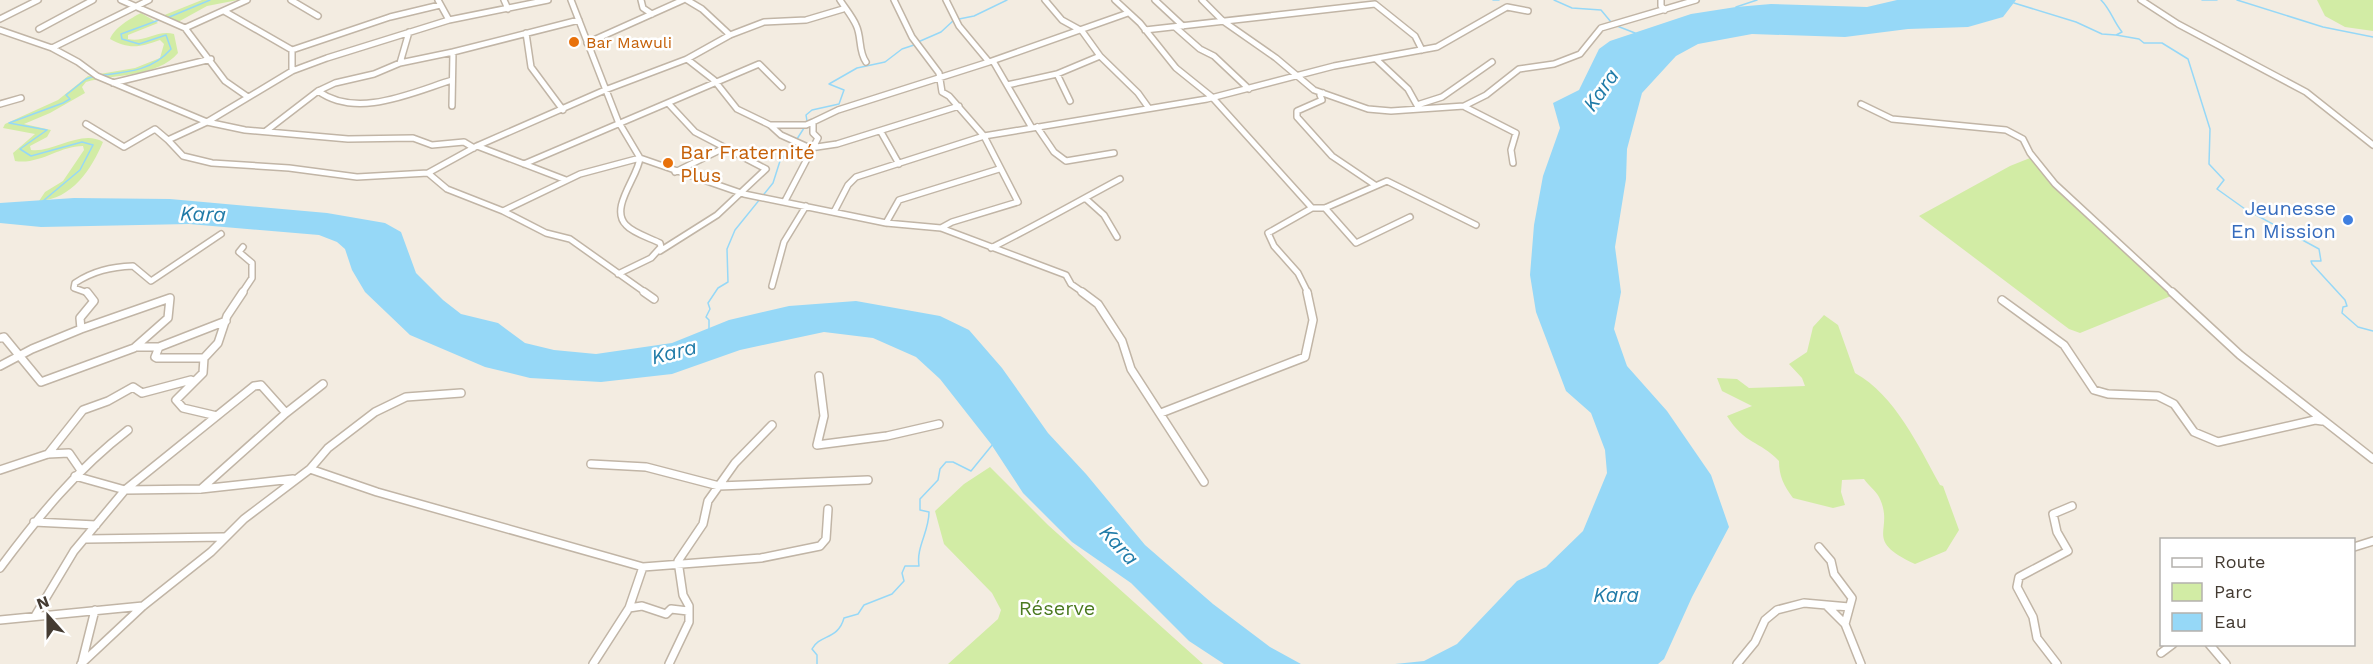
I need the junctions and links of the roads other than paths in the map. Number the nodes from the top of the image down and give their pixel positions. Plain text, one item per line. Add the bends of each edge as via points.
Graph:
1 (38, 0) edge
2 (93, 0) edge
3 (121, 0) edge
4 (149, 0) edge
5 (247, 0) edge
6 (292, 0) edge
7 (504, 0) edge
8 (548, 0) edge
9 (571, 0) edge
10 (641, 0) edge
11 (685, 0) edge
12 (840, 0) edge
13 (894, 0) edge
14 (946, 0) edge
15 (1045, 0) edge
16 (1115, 0) edge
17 (1155, 0) edge
18 (1202, 0) edge
19 (1661, 0) edge
20 (1696, 0) edge
21 (2141, 0) edge
22 (439, 2) edge
23 (136, 5) junction
24 (508, 9) junction
25 (843, 9) junction
26 (1665, 10) junction
27 (224, 11) junction
28 (1528, 11) dead end
29 (1128, 13) junction
30 (652, 14) junction
31 (318, 16) dead end
32 (0, 19) edge
33 (448, 20) junction
34 (579, 20) junction
35 (1223, 21) junction
36 (1184, 26) junction
37 (1175, 27) junction
38 (39, 28) dead end
39 (185, 28) junction
40 (0, 30) edge
41 (1145, 30) junction
42 (1082, 31) junction
43 (409, 32) junction
44 (526, 33) junction
45 (730, 35) junction
46 (586, 43) junction
47 (52, 48) junction
48 (292, 50) junction
49 (1422, 50) junction
50 (453, 52) junction
51 (1100, 57) junction
52 (211, 59) junction
53 (687, 59) junction
54 (1376, 59) junction
55 (991, 62) junction
56 (1492, 62) dead end
57 (400, 63) junction
58 (866, 63) dead end
59 (292, 71) junction
60 (1057, 74) junction
61 (1297, 76) junction
62 (941, 78) junction
63 (452, 80) junction
64 (714, 80) junction
65 (113, 83) junction
66 (1007, 85) junction
67 (782, 87) dead end
68 (1248, 89) junction
69 (605, 90) junction
70 (318, 91) junction
71 (1323, 93) junction
72 (248, 97) junction
73 (1212, 97) junction
74 (21, 98) dead end
75 (1070, 100) dead end
76 (668, 103) junction
77 (0, 104) edge
78 (1861, 104) dead end
79 (452, 106) dead end
80 (959, 106) junction
81 (1464, 106) junction
82 (1148, 107) junction
83 (1418, 107) junction
84 (563, 110) junction
85 (618, 121) junction
86 (207, 122) junction
87 (813, 122) junction
88 (86, 124) dead end
89 (770, 125) junction
90 (1034, 128) junction
91 (266, 132) junction
92 (881, 132) junction
93 (984, 136) junction
94 (168, 140) junction
95 (2373, 145) edge
96 (476, 147) junction
97 (724, 148) junction
98 (810, 148) junction
99 (1114, 153) dead end
100 (640, 158) junction
101 (1513, 163) dead end
102 (524, 164) junction
103 (899, 164) junction
104 (999, 169) junction
105 (675, 171) junction
106 (428, 173) junction
107 (1120, 179) dead end
108 (566, 180) junction
109 (1375, 185) junction
110 (744, 194) junction
111 (1085, 198) junction
112 (785, 201) junction
113 (806, 206) junction
114 (1312, 208) junction
115 (1325, 208) junction
116 (503, 211) junction
117 (834, 212) junction
118 (1410, 218) dead end
119 (886, 223) junction
120 (1476, 225) dead end
121 (941, 228) junction
122 (220, 234) dead end
123 (1117, 237) dead end
124 (243, 248) dead end
125 (991, 248) junction
126 (660, 251) junction
127 (618, 274) junction
128 (772, 286) dead end
129 (654, 299) dead end
130 (2002, 300) dead end
131 (226, 321) junction
132 (81, 329) junction
133 (0, 338) edge
134 (159, 347) junction
135 (134, 348) junction
136 (18, 356) junction
137 (204, 358) junction
138 (0, 366) edge
139 (201, 376) junction
140 (819, 376) dead end
141 (323, 384) dead end
142 (461, 393) dead end
143 (286, 413) junction
144 (1161, 413) junction
145 (217, 416) junction
146 (2326, 422) junction
147 (939, 424) dead end
148 (772, 425) dead end
149 (128, 430) dead end
150 (48, 454) junction
151 (2373, 459) edge
152 (591, 464) dead end
153 (80, 469) junction
154 (310, 469) junction
155 (0, 470) edge
156 (75, 476) junction
157 (294, 479) junction
158 (868, 480) dead end
159 (1204, 482) dead end
160 (720, 486) junction
161 (201, 489) junction
162 (125, 490) junction
163 (2072, 506) dead end
164 (828, 509) dead end
165 (34, 522) junction
166 (96, 525) junction
167 (224, 537) junction
168 (87, 539) junction
169 (2373, 541) edge
170 (1819, 547) dead end
171 (2355, 547) edge
172 (679, 564) junction
173 (0, 567) edge
174 (643, 567) junction
175 (143, 606) junction
176 (1826, 606) junction
177 (1849, 607) junction
178 (629, 608) junction
179 (95, 610) junction
180 (688, 611) junction
181 (35, 616) junction
182 (0, 620) edge
183 (1845, 624) junction
184 (2172, 646) edge
185 (2210, 646) edge
186 (2161, 654) dead end
187 (82, 663) edge
188 (593, 664) edge
189 (669, 664) edge
190 (1737, 664) edge
191 (1861, 664) edge
192 (2057, 664) edge
193 (2226, 664) edge

1 - 32 street
2 - 38 street
3 - 23 street
4 - 23 street
5 - 27 street
6 - 31 street
7 - 24 street
8 - 24 street
9 - 34 street
10 - 30 street via 643,8
11 - 30 street
11 - 45 street via 702,9
12 - 25 street
13 - 62 street via 912,37 922,53 933,61
14 - 55 street via 958,26
15 - 42 street via 1062,20
16 - 29 street
17 - 36 street
18 - 35 street
19 - 26 street
20 - 26 street
21 - 95 street via 2306,92
22 - 33 street
22 - 48 street
23 - 39 street
23 - 47 street
24 - 33 street
25 - 45 street via 806,20 764,22
25 - 58 street via 856,25
26 - 81 street via 1601,28 1580,54 1554,64 1519,69 1486,95
27 - 39 street
27 - 48 street
28 - 49 street via 1507,7 1444,45
29 - 41 street
29 - 42 street
30 - 46 street
33 - 43 street
34 - 44 street
34 - 46 street
35 - 36 street
35 - 49 street via 1375,4 1415,36
35 - 61 street
36 - 37 street
37 - 41 street
37 - 68 street via 1214,56
39 - 52 street
40 - 47 street
41 - 73 street via 1176,68
42 - 51 street
42 - 55 street
43 - 57 street
43 - 59 street
44 - 50 street
44 - 84 street via 531,67
45 - 53 street
46 - 69 street
47 - 65 street
48 - 59 street
49 - 54 street
50 - 57 street
50 - 63 street
51 - 60 street
51 - 82 street
52 - 65 street
52 - 72 street via 225,81
53 - 64 street
53 - 69 street
54 - 61 street
54 - 83 street via 1408,89
55 - 62 street
55 - 66 street
56 - 83 street via 1476,70 1447,95
57 - 70 street
59 - 72 street
60 - 66 street
60 - 75 street
61 - 68 street
61 - 71 street
62 - 80 street via 942,92
62 - 87 street via 838,110
63 - 70 street via 368,104 334,101
63 - 79 street
64 - 67 street via 759,64
64 - 76 street
64 - 89 street via 737,109
65 - 86 street
66 - 90 street
68 - 73 street
69 - 84 street
69 - 85 street
70 - 91 street
71 - 83 street via 1368,109
71 - 109 street via 1319,104 1300,109 1297,117 1330,152 1363,180
72 - 86 street
73 - 82 street
73 - 114 street
74 - 77 street
76 - 85 street
76 - 97 street via 695,132
78 - 146 street via 1892,118 2006,130 2023,139 2055,184 2240,356
80 - 92 street
80 - 93 street
81 - 83 street
81 - 101 street via 1516,133 1511,150
82 - 90 street
84 - 96 street
85 - 100 street
85 - 102 street
86 - 91 street
86 - 94 street
87 - 89 street via 806,126
87 - 98 street via 813,133 818,138
88 - 94 street via 124,147 156,129
89 - 98 street via 780,135
90 - 93 street
90 - 99 street via 1053,152 1066,161
91 - 96 street via 348,139 412,138 432,144 464,142
92 - 98 street
92 - 103 street
93 - 103 street
93 - 104 street
94 - 106 street via 183,156 212,163 357,177
96 - 102 street
96 - 106 street
97 - 105 street
97 - 110 street via 766,169
98 - 112 street
100 - 105 street
100 - 108 street
100 - 126 street via 641,165 620,211 626,226 660,243
102 - 108 street
103 - 117 street via 856,177
104 - 119 street via 899,200
104 - 121 street via 1018,202
105 - 110 street
106 - 116 street via 447,189
107 - 111 street
108 - 116 street
109 - 115 street
109 - 120 street via 1388,181
110 - 112 street
110 - 126 street
111 - 123 street via 1104,216
111 - 125 street
112 - 113 street
113 - 117 street
113 - 128 street via 784,242
114 - 115 street
114 - 144 street via 1268,233 1270,241 1293,264 1314,310 1305,357
115 - 118 street via 1356,243
116 - 127 street via 546,233 570,238
117 - 119 street
119 - 121 street
121 - 125 street
122 - 132 street via 151,281 133,266 96,270 81,278 75,288 86,291 94,301 80,318
124 - 131 street via 239,252 252,263 252,278
125 - 144 street via 1066,276 1075,288 1093,299 1122,341 1131,369 1154,408
126 - 127 street
127 - 129 street
130 - 146 street via 2064,345 2094,390 2158,396 2174,405 2194,432 2218,442 2315,420
131 - 134 street
131 - 137 street via 218,343
132 - 135 street via 170,298 168,318
132 - 136 street
133 - 136 street via 4,337
134 - 135 street
134 - 137 street via 157,358
135 - 136 street via 41,382
136 - 138 street
137 - 139 street
139 - 145 street via 176,400 183,408
139 - 150 street via 142,393 133,387 83,410
140 - 147 street via 824,416 817,445 887,436
141 - 143 street
142 - 154 street via 394,401 328,448
143 - 145 street via 261,385 247,390
143 - 161 street
144 - 159 street
145 - 162 street
146 - 151 street
148 - 160 street
149 - 153 street
150 - 153 street via 69,453
150 - 155 street
152 - 160 street via 646,466
153 - 156 street
154 - 157 street
154 - 174 street via 377,492
156 - 162 street
156 - 165 street
157 - 161 street
157 - 167 street
158 - 160 street
160 - 172 street via 708,501 703,524
161 - 162 street
162 - 166 street
163 - 192 street via 2053,514 2057,532 2068,551 2019,577 2018,587 2033,617 2037,638
164 - 172 street via 826,539 820,546 761,558
165 - 166 street
165 - 173 street
166 - 168 street
167 - 168 street
167 - 175 street via 189,571
168 - 181 street via 74,551
169 - 171 street
170 - 177 street via 1852,598
172 - 174 street
172 - 180 street
174 - 178 street
175 - 179 street
175 - 187 street
176 - 177 street
176 - 183 street
176 - 190 street via 1804,603 1777,610 1765,620 1755,642
177 - 183 street
178 - 180 street via 642,606 666,614 671,609
178 - 188 street
179 - 181 street
179 - 187 street
180 - 189 street via 688,627
181 - 182 street
183 - 191 street
184 - 186 street
185 - 193 street

